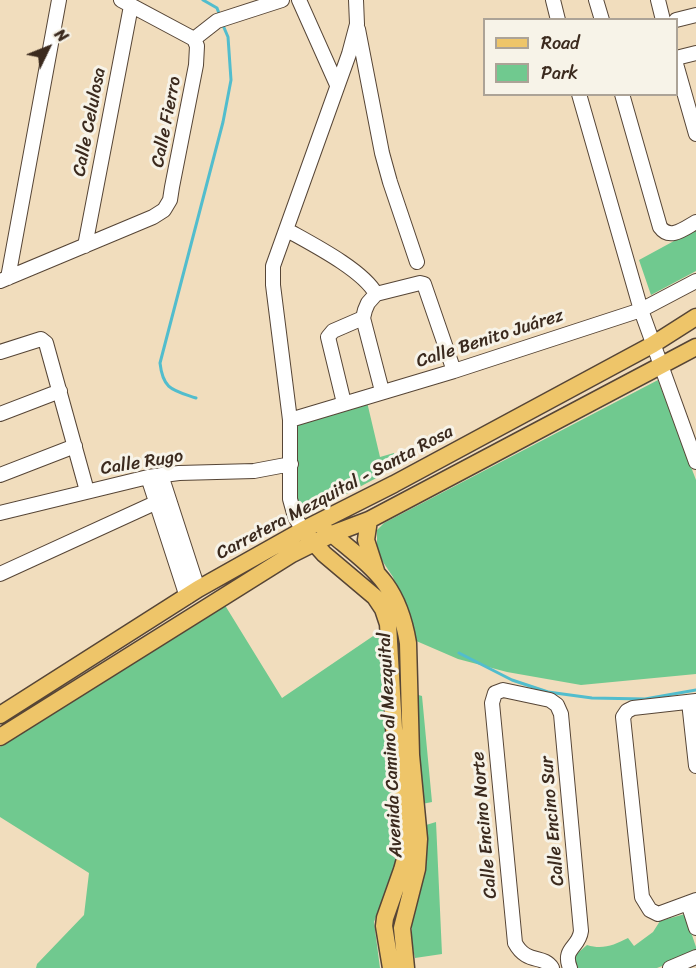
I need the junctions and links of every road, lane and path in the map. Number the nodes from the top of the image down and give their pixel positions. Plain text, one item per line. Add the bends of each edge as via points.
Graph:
1 (59, 0) edge
2 (282, 0) edge
3 (299, 0) edge
4 (356, 0) edge
5 (553, 0) edge
6 (596, 0) edge
7 (658, 0) edge
8 (126, 3) edge
9 (696, 15) edge
10 (558, 18) edge
11 (601, 18) edge
12 (662, 18) edge
13 (678, 20) edge
14 (357, 24) junction
15 (194, 39) junction
16 (696, 53) edge
17 (678, 58) edge
18 (678, 71) edge
19 (337, 86) junction
20 (580, 96) edge
21 (623, 96) edge
22 (696, 134) edge
23 (696, 222) edge
24 (287, 230) junction
25 (85, 246) junction
26 (417, 262) dead end
27 (4, 280) edge
28 (696, 281) edge
29 (376, 294) junction
30 (640, 310) junction
31 (696, 317) edge
32 (363, 318) junction
33 (696, 347) edge
34 (0, 352) edge
35 (657, 356) junction
36 (454, 371) junction
37 (60, 391) junction
38 (382, 391) junction
39 (344, 403) junction
40 (0, 414) edge
41 (290, 420) junction
42 (75, 446) junction
43 (696, 462) edge
44 (291, 464) junction
45 (0, 475) edge
46 (155, 476) junction
47 (87, 491) junction
48 (155, 503) junction
49 (0, 513) edge
50 (369, 520) junction
51 (309, 533) junction
52 (332, 534) junction
53 (181, 556) junction
54 (376, 572) junction
55 (0, 574) edge
56 (192, 593) junction
57 (493, 698) joint
58 (693, 702) edge
59 (0, 715) edge
60 (0, 737) edge
61 (696, 766) edge
62 (692, 901) edge
63 (696, 928) edge
64 (696, 957) edge
65 (391, 968) edge
66 (406, 968) edge
67 (552, 968) edge
68 (570, 968) edge
69 (670, 968) edge

1 - 27 street
2 - 15 street via 222,20
3 - 19 street
4 - 14 street
5 - 10 street
6 - 11 street
7 - 12 street
8 - 15 street
8 - 25 street, Calle Celulosa
9 - 13 street
14 - 19 street
14 - 26 street via 382,153
15 - 25 street, Calle Fierro via 196,65 170,200 164,210
16 - 17 street
18 - 22 street
19 - 24 street
20 - 30 street
21 - 23 street via 663,231 673,234
24 - 29 street via 366,280
24 - 41 street via 272,276
25 - 27 street
28 - 30 street, Calle Benito Juárez
29 - 32 street
29 - 36 street via 420,283 426,288
30 - 35 street
30 - 36 street, Calle Benito Juárez
31 - 35 main road, Carretera Mezquital - Santa Rosa
32 - 38 street
32 - 39 street via 328,337
33 - 35 main road, Carretera Mezquital - Santa Rosa
34 - 37 street via 34,339 46,342
35 - 43 street
35 - 50 main road, Carretera Mezquital - Santa Rosa via 604,385 572,412
35 - 51 main road, Carretera Mezquital - Santa Rosa via 394,484
36 - 38 street, Calle Benito Juárez
37 - 40 street
37 - 42 street
38 - 39 street, Calle Benito Juárez
39 - 41 street, Calle Benito Juárez
41 - 44 street
42 - 45 street
42 - 47 street
44 - 46 street, Calle Rugo via 254,471
44 - 51 street via 294,517
46 - 47 street, Calle Rugo
46 - 48 street
46 - 53 street
47 - 49 street, Calle Rugo
48 - 53 street
48 - 55 street
50 - 52 main road, Carretera Mezquital - Santa Rosa
50 - 54 main road via 366,540
51 - 52 main road, Avenida Camino al Mezquital
51 - 56 main road, Carretera Mezquital - Santa Rosa
51 - 60 main road, Carretera Mezquital - Santa Rosa via 248,580
51 - 65 main road, Avenida Camino al Mezquital via 340,569 375,597 388,624 406,834 405,859 384,926
52 - 54 main road, Avenida Camino al Mezquital
53 - 56 street
54 - 66 main road, Avenida Camino al Mezquital via 401,610 408,643 411,755 419,839 417,869 402,928
56 - 59 main road, Carretera Mezquital - Santa Rosa
57 - 67 street, Calle Encino Norte via 514,935 518,949 526,957 544,961
57 - 68 street, Calle Encino Sur via 503,690 550,700 559,708 581,931 567,956
58 - 61 street
58 - 62 street via 633,708 623,717 642,897 650,910 658,914
62 - 63 street
64 - 69 street

